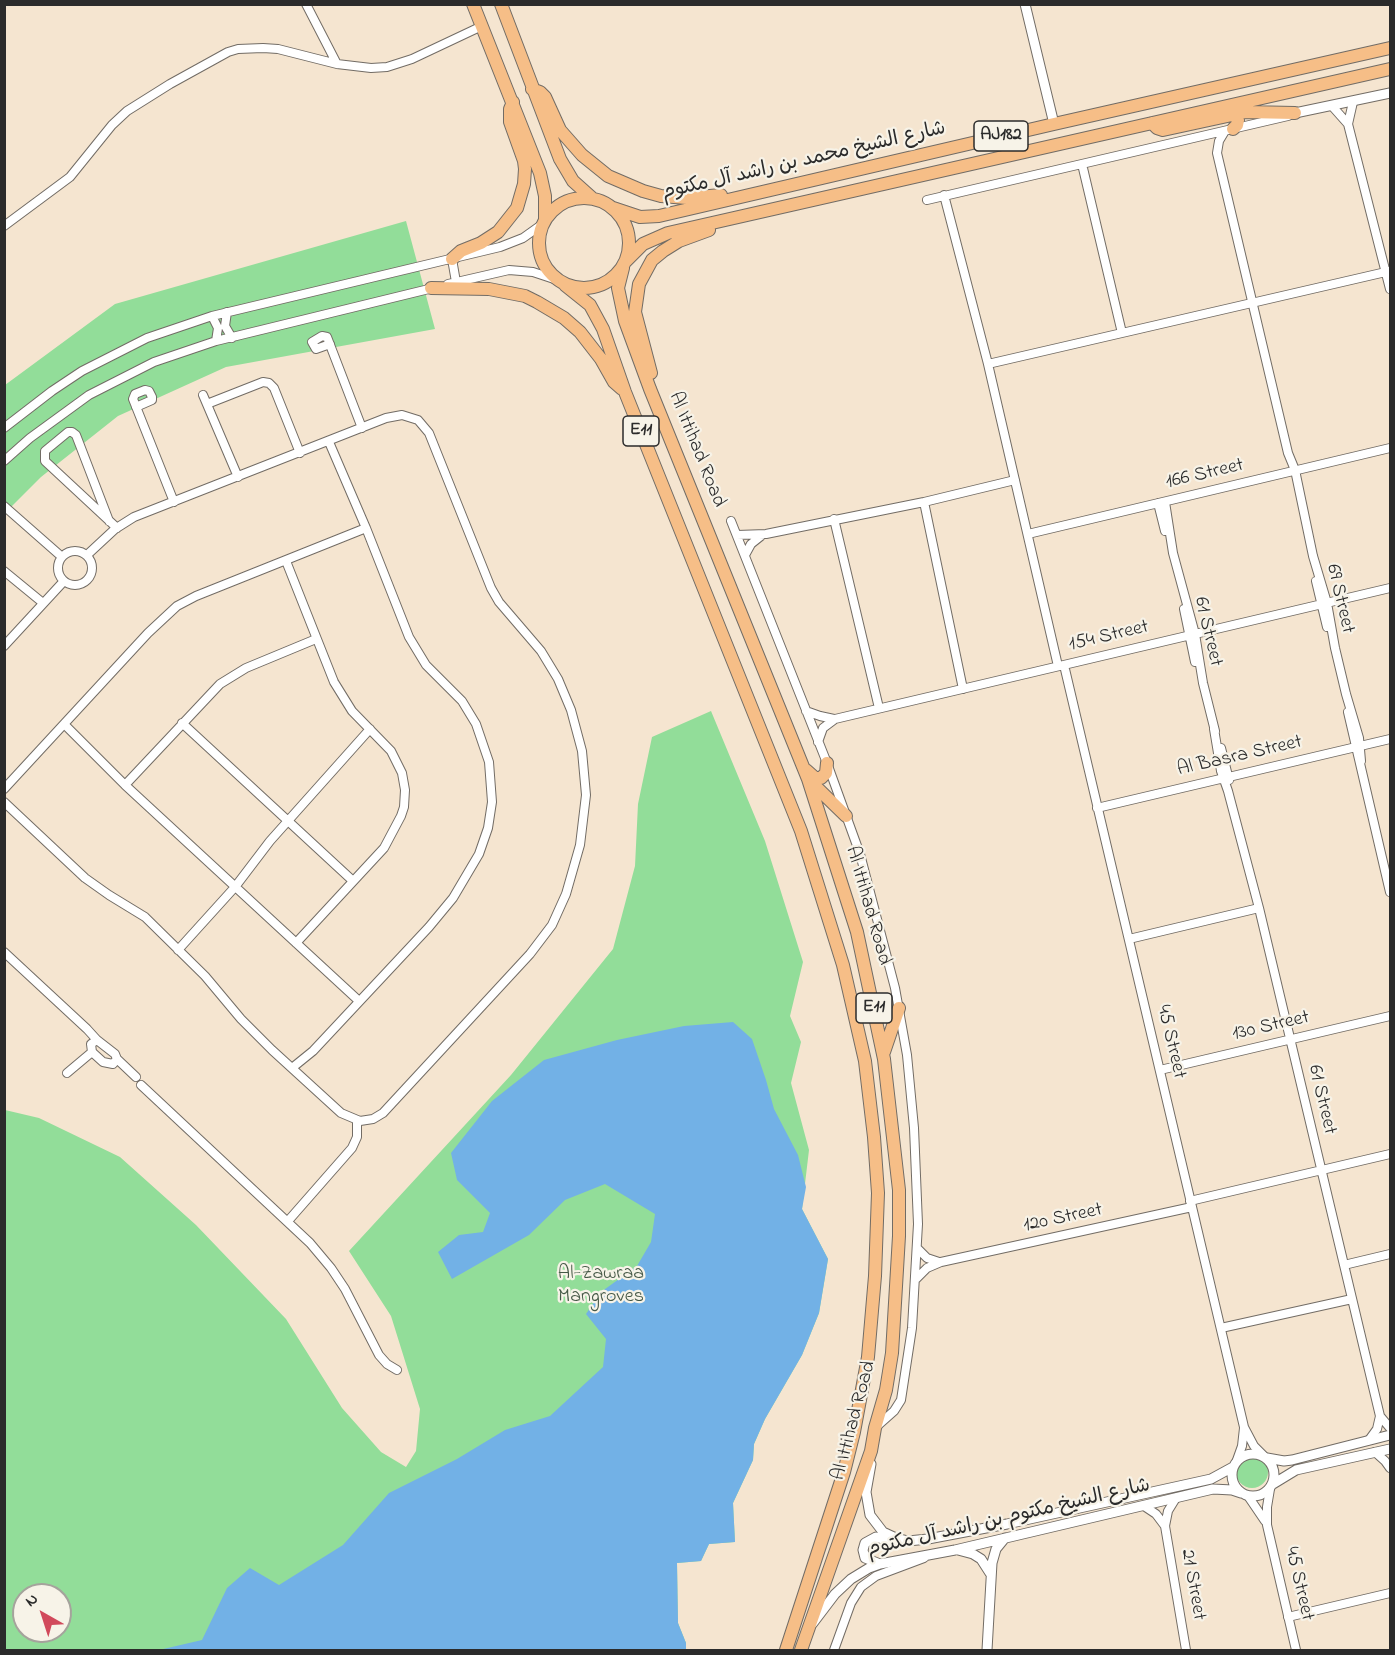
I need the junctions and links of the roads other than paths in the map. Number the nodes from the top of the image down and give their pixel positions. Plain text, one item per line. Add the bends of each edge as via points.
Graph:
1 (306, 4) edge
2 (473, 4) edge
3 (501, 4) edge
4 (1025, 4) edge
5 (482, 26) junction
6 (1390, 48) edge
7 (337, 63) junction
8 (1390, 69) edge
9 (532, 89) junction
10 (1390, 93) edge
11 (513, 102) junction
12 (1353, 102) junction
13 (1332, 106) junction
14 (1295, 113) junction
15 (1233, 114) junction
16 (1152, 123) junction
17 (1054, 124) junction
18 (1348, 124) junction
19 (1229, 130) junction
20 (1202, 136) junction
21 (1217, 153) junction
22 (1082, 164) junction
23 (758, 192) junction
24 (944, 195) junction
25 (591, 198) junction
26 (927, 200) dead end
27 (613, 208) junction
28 (737, 217) junction
29 (544, 221) junction
30 (4, 226) edge
31 (452, 259) junction
32 (624, 265) junction
33 (1388, 271) edge
34 (456, 282) junction
35 (561, 283) junction
36 (431, 288) junction
37 (1390, 289) edge
38 (1253, 302) junction
39 (227, 312) junction
40 (212, 316) junction
41 (1122, 333) junction
42 (232, 338) junction
43 (216, 341) junction
44 (330, 344) dead end
45 (988, 364) junction
46 (650, 389) junction
47 (625, 392) junction
48 (203, 394) dead end
49 (207, 404) junction
50 (136, 407) dead end
51 (4, 428) edge
52 (363, 428) junction
53 (329, 442) junction
54 (1390, 448) edge
55 (300, 453) junction
56 (4, 461) edge
57 (1292, 471) junction
58 (238, 477) junction
59 (1015, 480) junction
60 (174, 502) junction
61 (924, 502) junction
62 (1161, 502) junction
63 (5, 507) edge
64 (834, 519) junction
65 (109, 520) junction
66 (731, 521) dead end
67 (117, 528) junction
68 (366, 528) junction
69 (766, 534) junction
70 (1028, 534) junction
71 (737, 535) junction
72 (87, 555) junction
73 (745, 555) junction
74 (62, 556) junction
75 (286, 561) junction
76 (4, 571) edge
77 (64, 581) junction
78 (1390, 588) edge
79 (43, 603) junction
80 (1324, 603) junction
81 (1192, 635) junction
82 (316, 639) junction
83 (4, 646) edge
84 (1061, 665) junction
85 (963, 689) junction
86 (879, 708) junction
87 (807, 711) junction
88 (835, 719) junction
89 (182, 723) junction
90 (64, 724) junction
91 (370, 729) junction
92 (1390, 739) edge
93 (818, 742) junction
94 (1358, 747) junction
95 (827, 763) junction
96 (806, 774) junction
97 (1226, 778) junction
98 (125, 785) junction
99 (4, 789) edge
100 (4, 802) edge
101 (1097, 807) junction
102 (846, 816) junction
103 (288, 820) junction
104 (1389, 879) edge
105 (353, 881) junction
106 (235, 887) junction
107 (1390, 892) edge
108 (1259, 908) junction
109 (1129, 939) junction
110 (296, 943) junction
111 (178, 950) junction
112 (4, 952) edge
113 (359, 1001) junction
114 (899, 1008) junction
115 (1390, 1016) edge
116 (97, 1040) junction
117 (1290, 1040) junction
118 (92, 1052) junction
119 (117, 1059) junction
120 (884, 1059) junction
121 (292, 1068) junction
122 (1160, 1070) junction
123 (67, 1073) dead end
124 (136, 1077) dead end
125 (141, 1085) dead end
126 (357, 1121) junction
127 (1390, 1154) edge
128 (1321, 1170) junction
129 (1191, 1204) junction
130 (288, 1221) junction
131 (917, 1248) junction
132 (1390, 1254) edge
133 (941, 1262) junction
134 (1344, 1265) junction
135 (916, 1279) junction
136 (1352, 1299) junction
137 (1221, 1328) junction
138 (397, 1370) dead end
139 (1380, 1416) junction
140 (1244, 1427) junction
141 (875, 1428) junction
142 (1390, 1428) edge
143 (1390, 1435) edge
144 (1370, 1440) junction
145 (1390, 1449) edge
146 (871, 1451) junction
147 (1375, 1452) junction
148 (1266, 1457) junction
149 (1235, 1464) junction
150 (1390, 1468) edge
151 (1271, 1486) junction
152 (1245, 1494) junction
153 (1176, 1498) junction
154 (1144, 1506) junction
155 (1267, 1525) junction
156 (1165, 1526) junction
157 (1005, 1538) junction
158 (903, 1540) junction
159 (955, 1550) junction
160 (928, 1555) junction
161 (880, 1564) junction
162 (990, 1573) junction
163 (1390, 1593) edge
164 (1288, 1617) junction
165 (808, 1629) junction
166 (786, 1650) edge
167 (801, 1650) edge
168 (834, 1650) edge
169 (987, 1650) edge
170 (1186, 1650) edge
171 (1296, 1650) edge

1 - 7 street
2 - 5 highway
3 - 9 highway
4 - 17 street
5 - 7 street via 394,65 371,68
5 - 11 highway
6 - 17 highway, شارع الشيخ محمد بن راشد آل مكتوم / AJ182
7 - 30 street via 263,48 238,49 218,57 127,111 70,177
8 - 16 highway, شارع الشيخ محمد بن راشد آل مكتوم / AJ182
9 - 23 highway via 545,98 560,130 582,156 608,176 644,191 673,197
9 - 25 highway via 564,166
10 - 12 street
11 - 29 highway via 540,173 545,196
11 - 31 highway via 510,122 525,169 517,208 498,232
12 - 13 street
12 - 18 street
13 - 14 street
13 - 18 street
14 - 15 highway
14 - 19 street
15 - 16 highway via 1164,130
15 - 19 highway via 1237,125
16 - 28 highway, شارع الشيخ محمد بن راشد آل مكتوم / AJ182
17 - 23 highway, شارع الشيخ محمد بن راشد آل مكتوم / AJ182
18 - 33 street
19 - 20 street
19 - 21 street via 1219,141
20 - 21 street
20 - 22 street
21 - 38 street, 69 Street
22 - 24 street
22 - 41 street
23 - 27 highway, شارع الشيخ محمد بن راشد آل مكتوم / AJ182 via 650,218
24 - 26 street
24 - 45 street, 45 Street
25 - 27 highway
25 - 29 highway via 565,202
27 - 32 highway via 627,226 630,238
28 - 32 highway, شارع الشيخ محمد بن راشد آل مكتوم / AJ182 via 653,238
28 - 46 highway via 663,250 644,271 635,298 635,312 650,365
29 - 31 street via 512,243
29 - 35 highway via 539,235 542,260
31 - 34 street
31 - 39 street
32 - 35 highway via 603,285 578,288
32 - 46 highway, Al Ittihad Road / E11 via 618,288 620,306
33 - 37 street
33 - 38 street
34 - 35 street via 509,270 533,272
34 - 36 street
35 - 47 highway, Al Ittihad Road / E11 via 596,312
36 - 42 street
36 - 47 highway via 489,289 537,302 580,332
38 - 41 street
38 - 57 street, 69 Street
39 - 40 street
39 - 42 street via 225,326
40 - 43 street via 218,328
40 - 51 street via 114,354 52,391
41 - 45 street
42 - 43 street
43 - 56 street via 154,362 97,390 58,415
44 - 52 street
45 - 59 street, 45 Street
46 - 96 highway, Al Ittihad Road / E11
47 - 166 highway, Al Ittihad Road / E11 via 801,831 852,998 871,1103 878,1193 868,1357 844,1472
48 - 49 street
49 - 55 street via 269,383
49 - 58 street
50 - 60 street
52 - 53 street
52 - 126 street via 402,415 418,420 429,432 491,588 541,651 565,694 580,744 585,795 576,861 566,894 542,939 382,1113
53 - 55 street
53 - 68 street
54 - 57 street, 166 Street
55 - 58 street
57 - 62 street, 166 Street
57 - 80 street, 69 Street
58 - 60 street
59 - 61 street
59 - 70 street, 45 Street
60 - 67 street
61 - 64 street
61 - 85 street
62 - 70 street, 166 Street
62 - 81 street, 61 Street
63 - 74 street
64 - 69 street
64 - 86 street
65 - 65 street via 45,460 45,451 68,432 75,435
65 - 67 street
66 - 71 street
67 - 72 street
68 - 75 street
68 - 113 street via 413,647 462,701 476,724 489,762 492,802 484,841 464,882 436,920
69 - 71 street
69 - 73 street via 755,540
70 - 84 street, 45 Street
71 - 73 street
72 - 74 street via 70,551
72 - 77 street via 93,571 88,579 72,585
73 - 87 street
74 - 77 street via 58,565
75 - 82 street
75 - 90 street via 195,596 169,612
76 - 79 street
77 - 79 street
78 - 80 street, 154 Street
79 - 83 street
80 - 81 street, 154 Street
80 - 94 street, 69 Street
81 - 84 street, 154 Street
81 - 97 street, 61 Street
82 - 89 street via 232,675
82 - 91 street via 339,692
84 - 85 street, 154 Street
84 - 101 street, 45 Street
85 - 86 street, 154 Street
86 - 88 street, 154 Street
87 - 88 street, 154 Street
87 - 93 street
88 - 93 street via 823,728
89 - 98 street
89 - 103 street
90 - 98 street
90 - 99 street
91 - 103 street
91 - 105 street via 386,744 399,765 404,807 384,848
92 - 94 street, Al Basra Street
93 - 95 street
94 - 97 street, Al Basra Street
94 - 104 street, 69 Street
95 - 96 highway via 821,778
95 - 102 street
96 - 102 highway
96 - 120 highway, Al Ittihad Road / E11 via 857,933
97 - 101 street, Al Basra Street
97 - 108 street, 61 Street
98 - 106 street
100 - 111 street via 74,868 145,917
101 - 109 street, 45 Street
102 - 114 street via 863,866
103 - 105 street
103 - 106 street
104 - 107 street, 69 Street
105 - 110 street
106 - 110 street
106 - 111 street
108 - 109 street
108 - 117 street, 61 Street
109 - 122 street, 45 Street
110 - 113 street
111 - 121 street
112 - 116 street
113 - 121 street via 313,1052
114 - 120 highway
114 - 131 street via 914,1128
115 - 117 street, 130 Street
116 - 118 street via 91,1044
116 - 119 street
117 - 122 street, 130 Street
117 - 128 street, 61 Street
118 - 119 street via 107,1064
118 - 123 street
119 - 124 street
120 - 141 highway, Al Ittihad Road / E11 via 899,1190 899,1236 892,1353
121 - 126 street via 341,1113
122 - 129 street, 45 Street
125 - 130 street
126 - 130 street via 352,1148
127 - 128 street, 120 Street
128 - 129 street, 120 Street
128 - 134 street, 61 Street
129 - 133 street, 120 Street
129 - 137 street, 45 Street
130 - 138 street via 331,1268 380,1355
131 - 133 street via 927,1258
131 - 135 street
132 - 134 street
133 - 135 street, 120 Street
134 - 136 street, 61 Street
135 - 141 street via 902,1396 894,1411
136 - 137 street
136 - 139 street, 61 Street
137 - 140 street, 45 Street
139 - 142 street, 61 Street
139 - 144 street
140 - 148 street, 45 Street via 1254,1446
140 - 149 street, 45 Street
141 - 146 highway, Al Ittihad Road / E11
143 - 144 street
144 - 148 street via 1292,1460
145 - 147 street
146 - 158 street, شارع الشيخ مكتوم بن راشد آل مكتوم via 868,1510 880,1530
146 - 165 highway, Al Ittihad Road / E11
147 - 150 street
147 - 151 street via 1296,1470
148 - 149 street via 1253,1453 1242,1456
148 - 151 street via 1275,1473
149 - 152 street via 1234,1484
149 - 158 street, شارع الشيخ مكتوم بن راشد آل مكتوم via 1211,1479 1142,1495 939,1537
151 - 152 street via 1260,1495
151 - 155 street, 45 Street
152 - 153 street, شارع الشيخ مكتوم بن راشد آل مكتوم via 1213,1489
152 - 155 street, 45 Street
153 - 154 street, شارع الشيخ مكتوم بن راشد آل مكتوم
153 - 156 street, 21 Street
154 - 156 street, 21 Street
154 - 157 street, شارع الشيخ مكتوم بن راشد آل مكتوم
155 - 164 street, 45 Street
156 - 170 street, 21 Street
157 - 159 street, شارع الشيخ مكتوم بن راشد آل مكتوم
157 - 162 street via 996,1549
158 - 161 street via 890,1542 879,1537 867,1541 865,1558
159 - 160 street, شارع الشيخ مكتوم بن راشد آل مكتوم
159 - 162 street via 974,1554
160 - 161 street, شارع الشيخ مكتوم بن راشد آل مكتوم
160 - 168 street via 876,1576 861,1587
161 - 165 street, شارع الشيخ مكتوم بن راشد آل مكتوم via 851,1579
162 - 169 street
163 - 164 street
164 - 171 street, 45 Street
165 - 167 highway, Al Ittihad Road / E11

